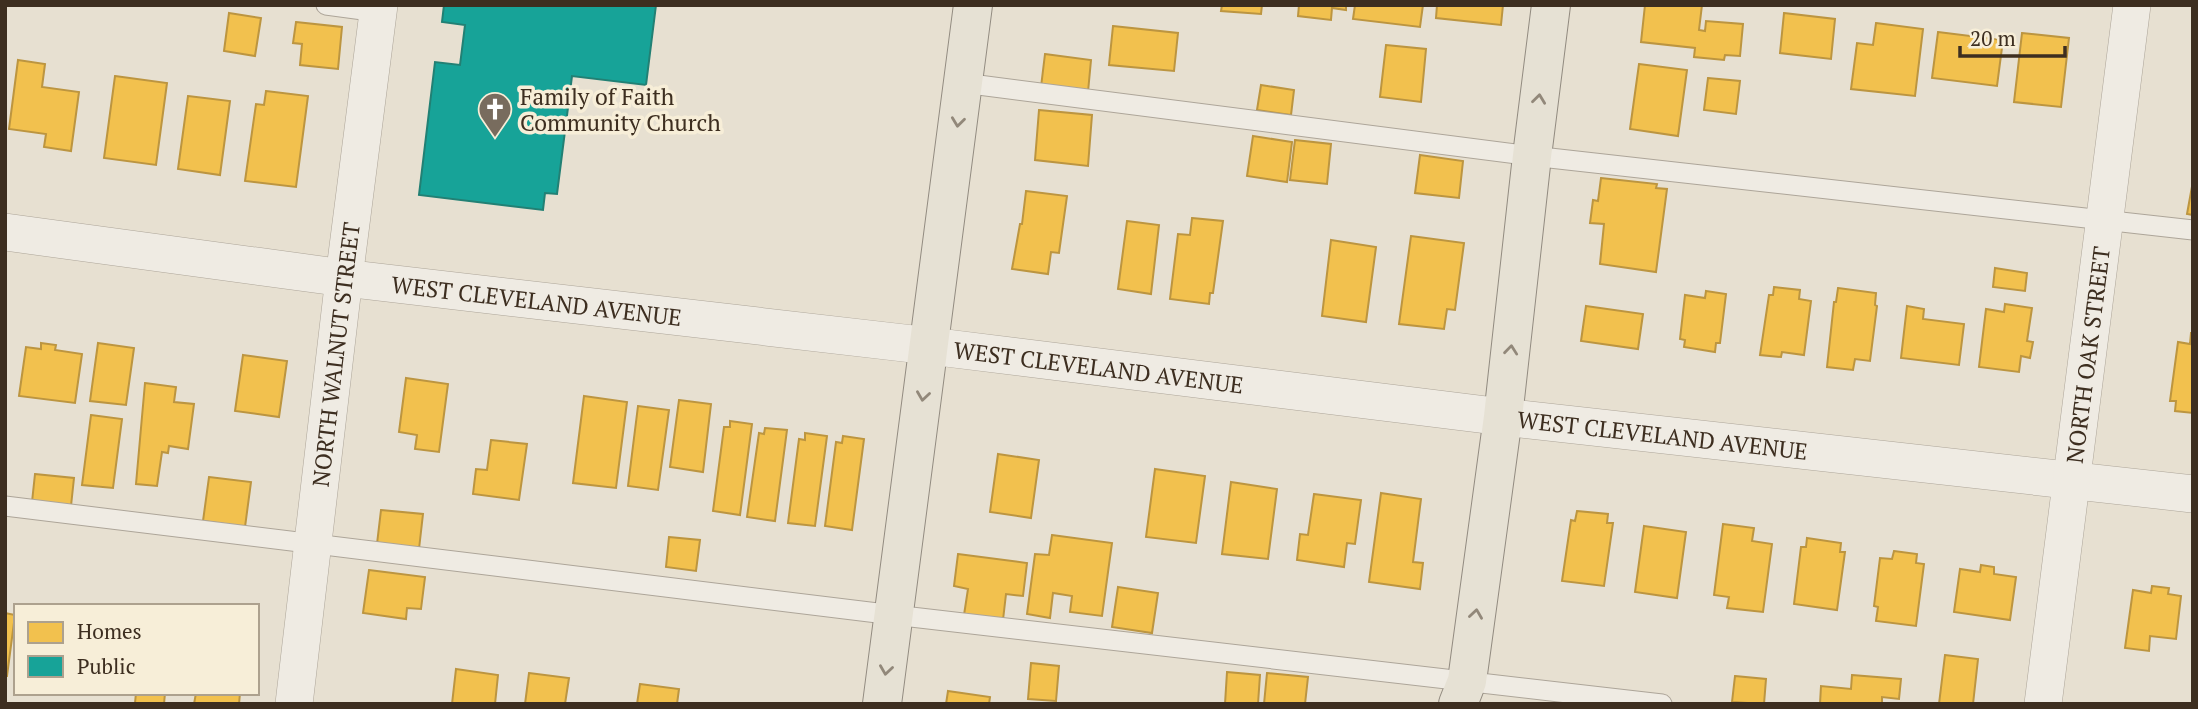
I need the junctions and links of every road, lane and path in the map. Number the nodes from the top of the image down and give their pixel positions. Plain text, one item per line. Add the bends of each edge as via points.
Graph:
1 (326, 5) edge
2 (973, 5) edge
3 (1551, 5) edge
4 (2132, 5) edge
5 (379, 9) edge
6 (963, 83) junction
7 (1532, 156) junction
8 (2104, 220) junction
9 (2193, 230) edge
10 (5, 232) edge
11 (344, 278) junction
12 (930, 346) junction
13 (1503, 417) junction
14 (2071, 480) junction
15 (2193, 494) edge
16 (5, 506) edge
17 (313, 544) junction
18 (894, 615) junction
19 (1463, 696) edge
20 (294, 704) edge
21 (882, 704) edge
22 (1662, 704) edge
23 (2043, 704) edge

1 - 5 lane
2 - 6 main road
7 -> 3 main road
4 - 8 street, NORTH OAK STREET
5 - 11 street, NORTH WALNUT STREET
6 - 7 lane
6 -> 12 main road
7 - 8 lane
13 -> 7 main road
8 - 9 lane
8 - 14 street, NORTH OAK STREET
10 - 11 street, WEST CLEVELAND AVENUE
11 - 12 street, WEST CLEVELAND AVENUE
11 - 17 street, NORTH WALNUT STREET
12 - 13 street, WEST CLEVELAND AVENUE
12 -> 18 main road
13 - 14 street, WEST CLEVELAND AVENUE
19 -> 13 main road
14 - 15 street, WEST CLEVELAND AVENUE
14 - 23 street, NORTH OAK STREET
16 - 17 lane
17 - 18 lane
17 - 20 street, NORTH WALNUT STREET
18 - 19 lane
18 -> 21 main road
19 - 22 lane

